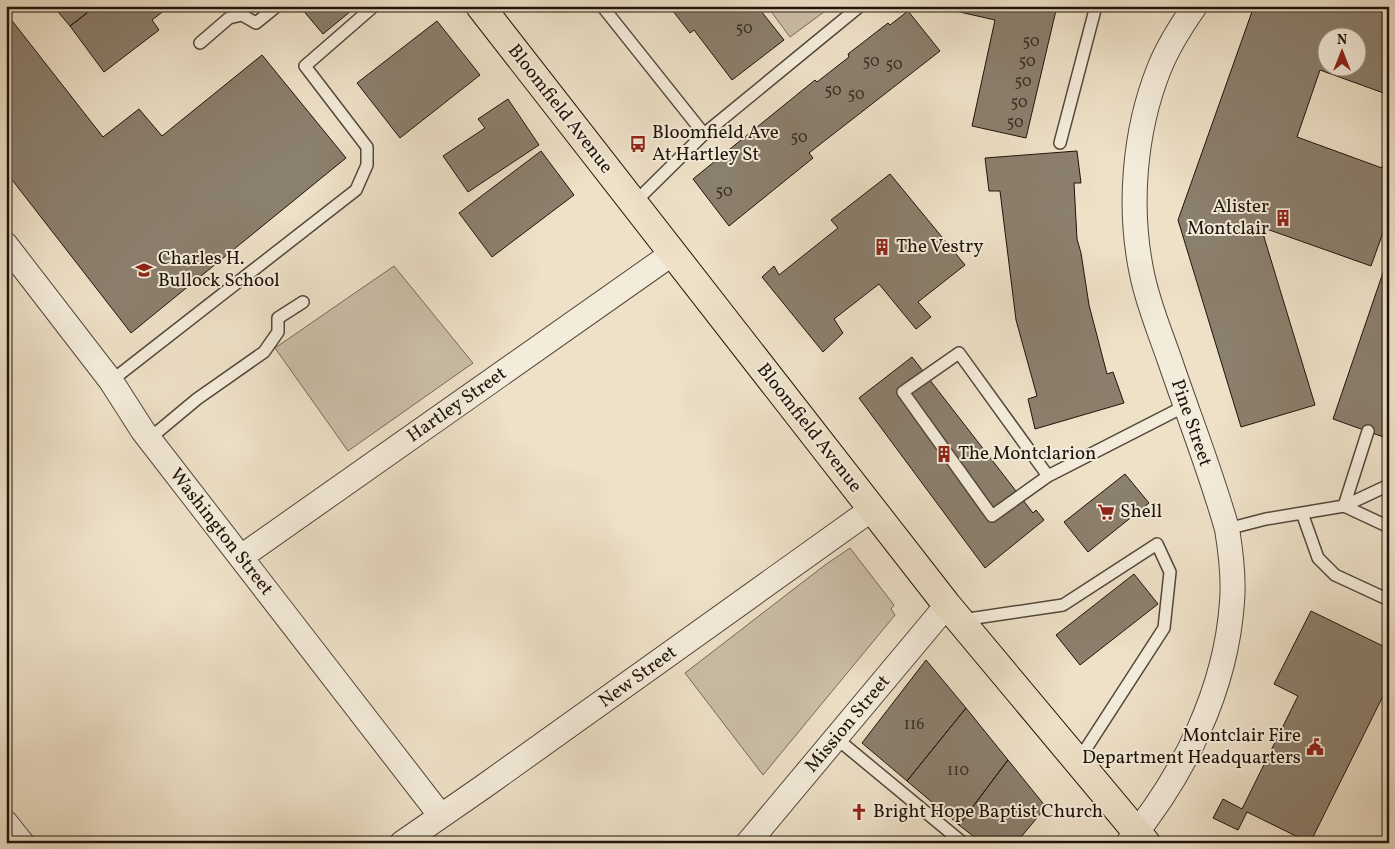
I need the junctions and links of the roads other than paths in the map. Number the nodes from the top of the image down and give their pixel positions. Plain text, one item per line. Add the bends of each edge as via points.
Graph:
1 (277, 6) edge
2 (374, 6) edge
3 (480, 6) edge
4 (602, 6) edge
5 (860, 6) edge
6 (1096, 6) edge
7 (1188, 8) edge
8 (200, 43) dead end
9 (704, 134) junction
10 (1060, 143) dead end
11 (634, 203) junction
12 (6, 245) edge
13 (673, 253) junction
14 (303, 302) dead end
15 (111, 381) junction
16 (1186, 406) junction
17 (1368, 431) dead end
18 (150, 439) junction
19 (1048, 476) junction
20 (1389, 485) edge
21 (1344, 506) junction
22 (872, 509) junction
23 (1302, 513) junction
24 (1389, 527) edge
25 (1227, 529) junction
26 (241, 558) junction
27 (1389, 600) edge
28 (953, 613) junction
29 (836, 738) junction
30 (1078, 761) junction
31 (441, 816) junction
32 (6, 823) edge
33 (1137, 839) edge
34 (22, 843) edge
35 (402, 843) edge
36 (748, 843) edge
37 (963, 843) edge

1 - 8 lane via 256,23 242,15 229,18
2 - 15 lane via 305,66 367,147 367,165 356,190
3 - 11 main road, Bloomfield Avenue
4 - 9 lane
5 - 9 lane
6 - 10 lane
7 - 16 street, Pine Street via 1152,90 1141,135 1136,195 1136,232 1142,274
9 - 11 lane
11 - 13 main road, Bloomfield Avenue
12 - 15 street, Washington Street
13 - 22 main road, Bloomfield Avenue
13 - 26 street, Hartley Street
14 - 18 lane via 278,318 278,332 264,352 198,399
15 - 18 street, Washington Street
16 - 19 lane
16 - 25 street, Pine Street
17 - 21 lane
18 - 26 street, Washington Street
19 - 19 lane via 992,516 903,392 959,353
20 - 21 lane
21 - 23 lane
21 - 24 lane
22 - 28 main road, Bloomfield Avenue
22 - 31 street, New Street
23 - 25 lane
23 - 27 lane via 1318,558 1335,575
25 - 33 street, Pine Street via 1232,600 1216,687 1197,734
26 - 31 street, Washington Street
28 - 29 street, Mission Street
28 - 30 main road, Bloomfield Avenue
28 - 30 lane via 1062,605 1157,544 1170,572 1164,628
29 - 36 street, Mission Street
29 - 37 lane
30 - 33 main road, Bloomfield Avenue
31 - 35 street, New Street
32 - 34 street

